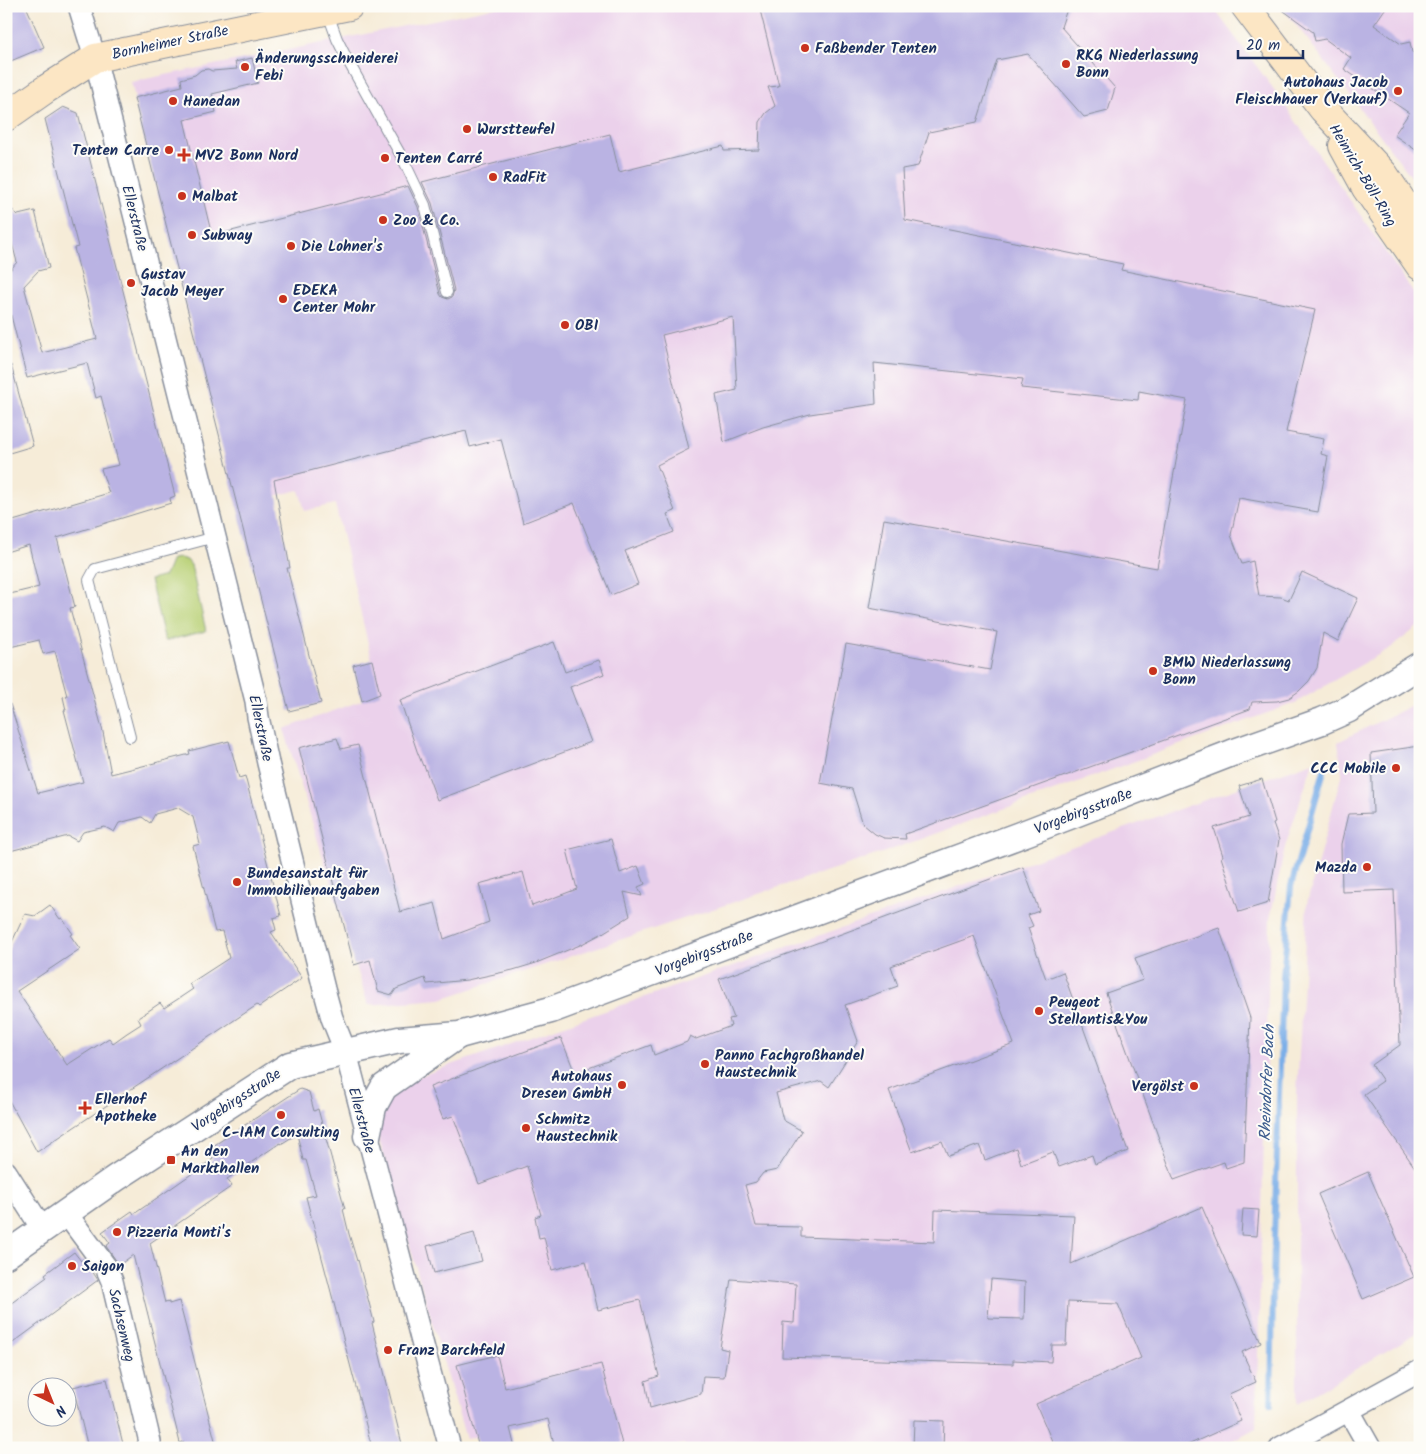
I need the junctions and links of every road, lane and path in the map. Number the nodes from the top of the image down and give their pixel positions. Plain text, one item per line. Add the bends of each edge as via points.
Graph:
1 (79, 6) edge
2 (1245, 6) edge
3 (334, 8) edge
4 (95, 58) junction
5 (1323, 109) junction
6 (6, 117) edge
7 (1420, 228) edge
8 (1420, 266) edge
9 (447, 292) dead end
10 (215, 536) junction
11 (1420, 666) edge
12 (130, 737) dead end
13 (459, 1035) junction
14 (346, 1053) junction
15 (367, 1136) junction
16 (6, 1172) edge
17 (66, 1213) junction
18 (43, 1230) junction
19 (6, 1255) edge
20 (1420, 1371) edge
21 (1350, 1410) junction
22 (148, 1448) edge
23 (450, 1448) edge
24 (1280, 1448) edge
25 (1370, 1448) edge

1 - 4 street, Ellerstraße
2 - 5 main road, Heinrich-Böll-Ring
3 - 4 main road, Bornheimer Straße
3 - 9 lane via 337,39 425,205
4 - 6 main road, Bornheimer Straße
4 - 10 street, Ellerstraße
5 - 7 main road, Heinrich-Böll-Ring via 1384,174
5 - 8 main road, Heinrich-Böll-Ring via 1366,188
10 - 12 lane via 95,569 89,580
10 - 14 street, Ellerstraße via 324,989
11 - 13 street, Vorgebirgsstraße via 1349,709 1322,721 551,1010
13 - 14 street, Vorgebirgsstraße via 399,1040
13 - 15 street via 384,1087 373,1107
14 - 15 street, Ellerstraße
14 - 17 street, Vorgebirgsstraße via 290,1065
15 - 23 street, Ellerstraße
16 - 18 street
17 - 18 street, Vorgebirgsstraße
17 - 22 street, Sachsenweg via 106,1267 112,1282 150,1442
18 - 19 street, Vorgebirgsstraße
20 - 21 street
21 - 24 street
21 - 25 street

